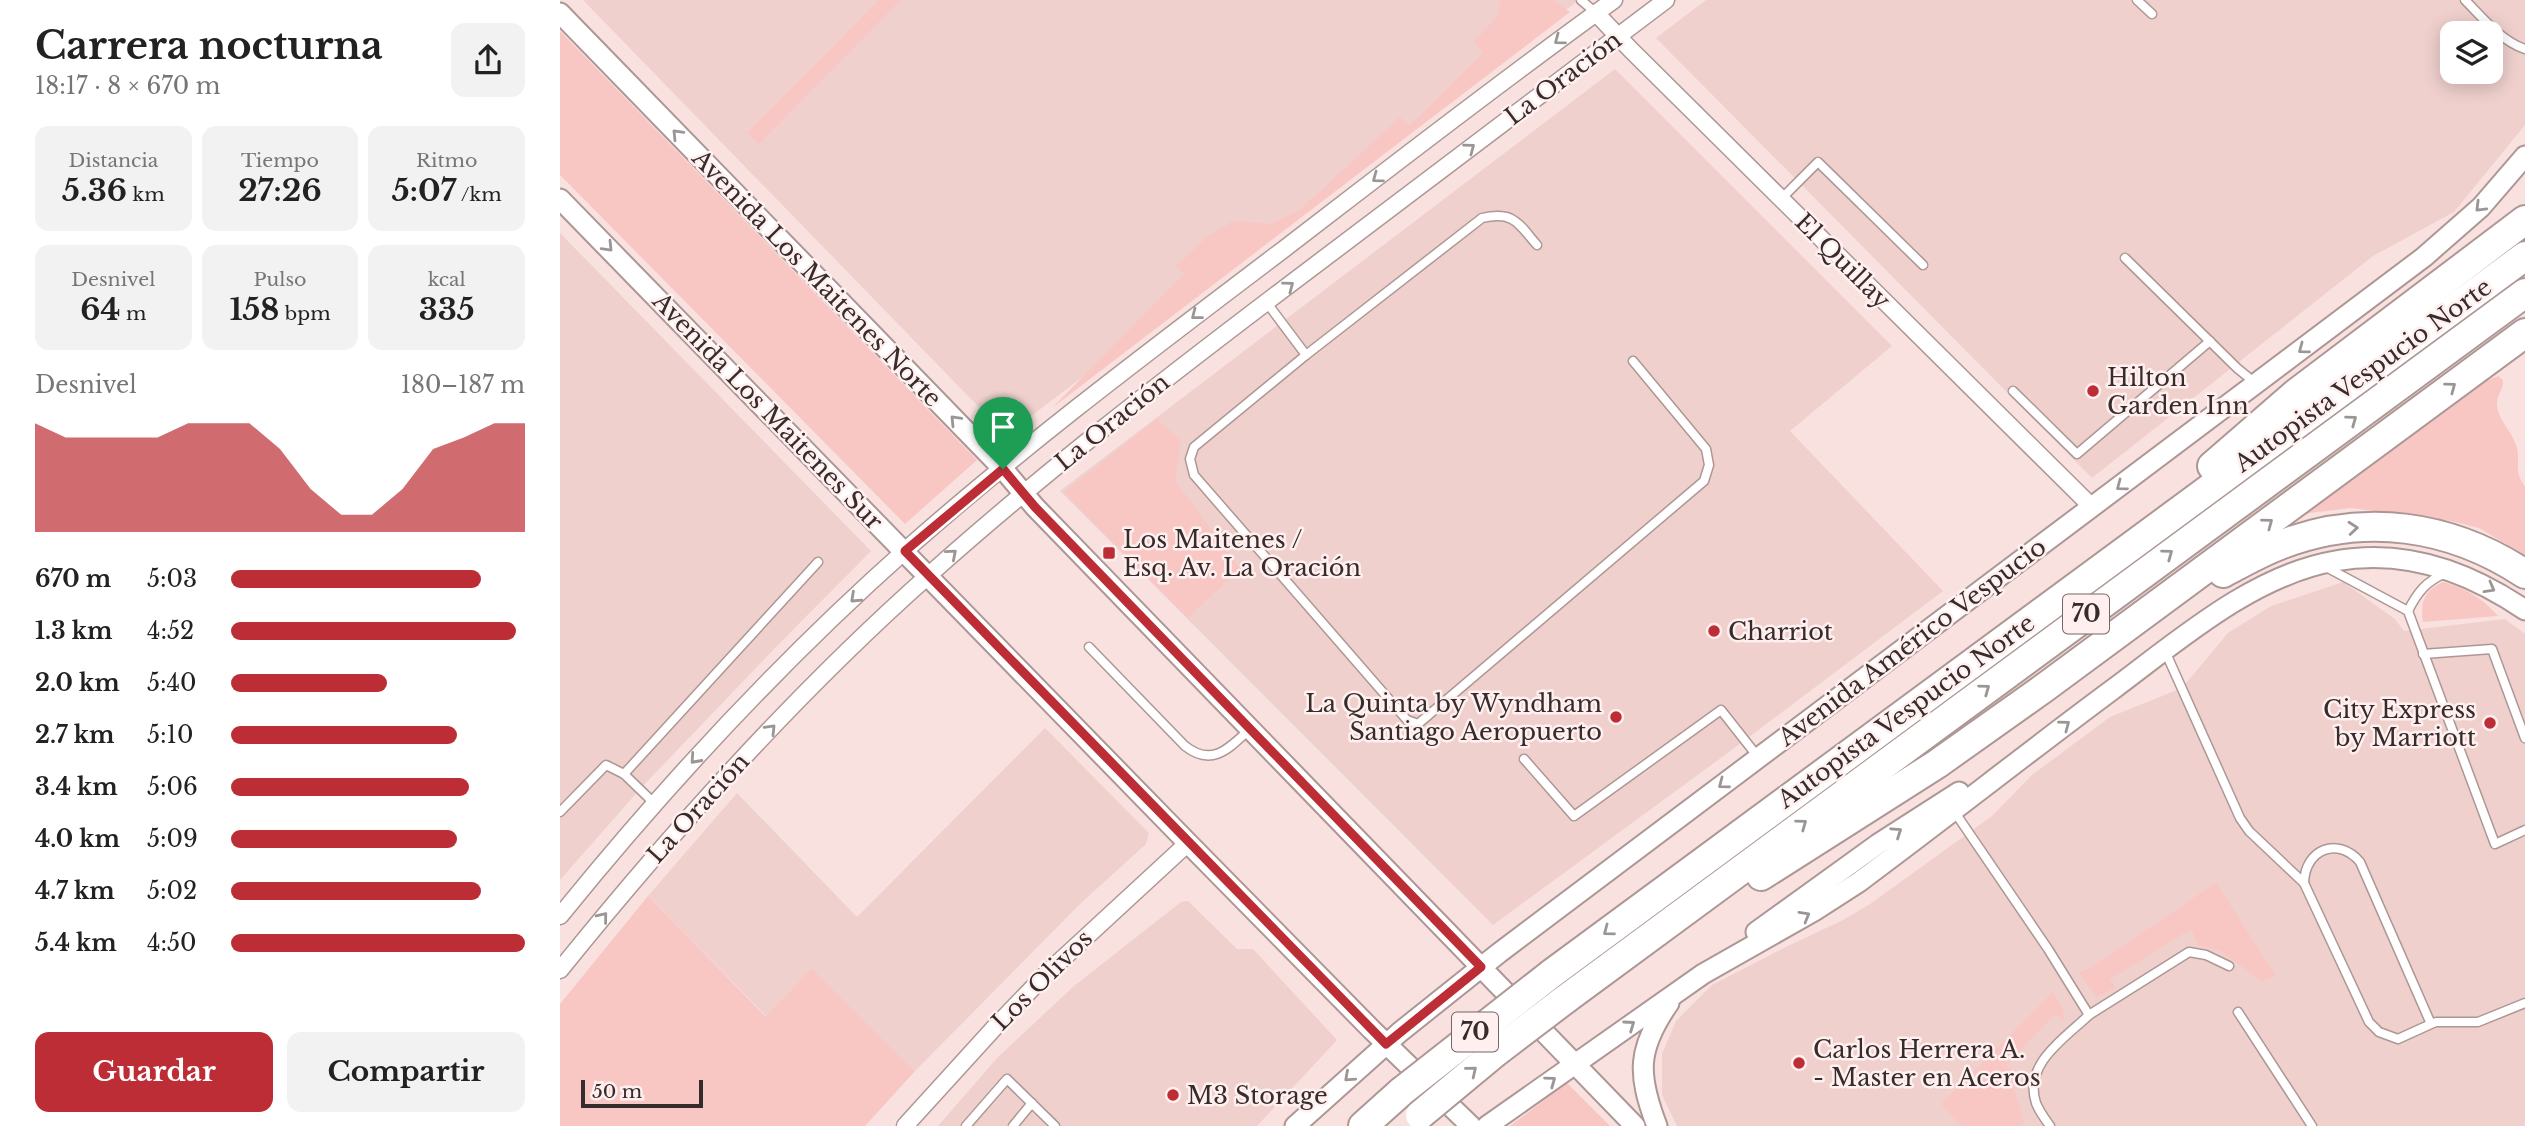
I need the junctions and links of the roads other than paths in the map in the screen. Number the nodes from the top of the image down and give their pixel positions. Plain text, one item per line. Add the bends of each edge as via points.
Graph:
1 (1581, 0) edge
2 (1614, 0) edge
3 (1666, 0) edge
4 (2137, 0) edge
5 (2465, 0) edge
6 (560, 13) edge
7 (1596, 13) junction
8 (2152, 14) dead end
9 (1618, 37) junction
10 (2525, 49) edge
11 (2525, 156) edge
12 (560, 199) edge
13 (1781, 199) junction
14 (2525, 205) edge
15 (2525, 220) edge
16 (1538, 246) dead end
17 (2525, 256) edge
18 (2125, 258) dead end
19 (1923, 265) dead end
20 (2525, 293) edge
21 (2424, 294) junction
22 (1266, 303) junction
23 (2525, 333) edge
24 (2210, 341) junction
25 (1306, 355) junction
26 (1633, 361) dead end
27 (2256, 384) junction
28 (2013, 391) dead end
29 (1003, 469) junction
30 (1023, 494) junction
31 (2092, 507) junction
32 (905, 551) junction
33 (818, 562) dead end
34 (2320, 564) junction
35 (2104, 565) junction
36 (2453, 570) junction
37 (2525, 574) edge
38 (929, 575) junction
39 (2155, 607) junction
40 (2525, 610) edge
41 (2408, 611) junction
42 (1089, 646) dead end
43 (2165, 650) junction
44 (2423, 654) junction
45 (1250, 729) junction
46 (2525, 738) edge
47 (1758, 757) junction
48 (1524, 759) dead end
49 (2010, 766) junction
50 (624, 774) junction
51 (655, 804) junction
52 (1953, 810) junction
53 (560, 812) edge
54 (2525, 830) edge
55 (1188, 843) junction
56 (2304, 883) junction
57 (560, 916) edge
58 (1649, 938) junction
59 (2229, 966) dead end
60 (1481, 967) junction
61 (560, 970) edge
62 (1703, 974) junction
63 (1676, 993) junction
64 (2525, 1003) edge
65 (2238, 1012) dead end
66 (2089, 1015) junction
67 (2431, 1024) junction
68 (1386, 1044) junction
69 (1574, 1064) junction
70 (1394, 1098) junction
71 (1032, 1103) junction
72 (1414, 1120) edge
73 (909, 1125) edge
74 (966, 1126) edge
75 (1013, 1126) edge
76 (1055, 1126) edge
77 (1295, 1126) edge
78 (1350, 1126) edge
79 (1363, 1126) edge
80 (1471, 1126) edge
81 (1487, 1126) edge
82 (1634, 1126) edge
83 (1657, 1126) edge
84 (2050, 1126) edge
85 (2312, 1126) edge

1 - 7 lane
2 - 7 street, La Oración
3 - 9 street, La Oración
4 - 8 lane
5 - 10 lane via 2500,34
29 -> 6 street, Avenida Los Maitenes Norte
7 - 9 street, El Quillay
7 -> 29 street, La Oración via 1190,320
9 - 13 street, El Quillay
22 -> 9 street, La Oración
11 -> 27 street, Avenida Américo Vespucio via 2454,233
12 -> 32 street, Avenida Los Maitenes Sur
13 - 19 lane via 1818,162
13 - 31 street, El Quillay
14 - 21 highway
15 - 21 highway
16 - 25 lane via 1509,217 1482,218
17 - 35 highway, Autopista Vespucio Norte / 70
18 - 24 lane
58 -> 20 highway, Autopista Vespucio Norte / 70
21 - 35 highway via 2275,410
22 - 25 lane
22 - 30 street, La Oración
39 -> 23 highway
24 - 27 lane
24 - 28 lane via 2077,454
25 - 26 lane via 1194,447 1190,459 1194,475 1407,720 1418,724 1704,481 1709,466 1706,449
27 -> 31 street, Avenida Américo Vespucio
29 - 30 street, Avenida Los Maitenes Norte
29 - 32 street, La Oración
38 -> 30 street, La Oración
30 - 45 street, Avenida Los Maitenes Norte
31 - 47 street, Avenida Américo Vespucio
32 - 38 street, Avenida Los Maitenes Sur
32 -> 51 street, La Oración via 779,672
33 - 50 lane
34 - 36 street via 2390,557
34 - 41 lane
34 - 43 street via 2259,589
35 -> 70 highway, Autopista Vespucio Norte / 70, bridge via 1550,974
36 -> 40 street
36 - 41 lane via 2424,586
39 -> 37 highway via 2279,545 2352,527 2399,527 2442,534 2483,549
38 - 55 street, Avenida Los Maitenes Sur
61 -> 38 street, La Oración via 730,772
39 - 58 highway via 1915,779 1731,895
41 - 44 lane
42 - 45 lane via 1197,753 1220,753
49 -> 43 street
43 - 56 lane via 2240,818
44 - 46 lane via 2492,649
44 - 54 lane via 2495,844
45 - 60 street, Avenida Los Maitenes Norte
47 - 48 lane via 1721,710 1574,817
47 -> 60 street, Avenida Américo Vespucio
49 - 52 street
62 -> 49 street via 1878,845 1964,789
50 - 51 lane
50 - 53 lane via 606,765
51 - 57 street, La Oración
62 -> 52 street via 1837,897
52 - 66 lane
55 - 68 street, Avenida Los Maitenes Sur
55 - 73 street, Los Olivos via 1046,974
56 - 67 lane via 2369,1022 2379,1032 2398,1039
56 - 67 lane via 2306,867 2322,850 2339,848 2355,855
72 -> 58 highway, Autopista Vespucio Norte / 70, bridge via 1496,1052
59 - 66 lane via 2189,952
60 - 68 street, Avenida Américo Vespucio
60 - 69 street, Avenida Los Maitenes Norte
62 - 63 street
69 -> 63 street
63 - 83 street via 1645,1046 1645,1088
64 - 67 lane via 2478,1022
65 - 85 lane
66 - 84 lane via 2042,1060 2036,1072 2036,1106
68 -> 77 street, Avenida Américo Vespucio
68 - 80 street, Avenida Los Maitenes Sur
81 -> 69 street
69 - 82 street, Avenida Los Maitenes Norte
70 - 78 highway
70 - 79 highway, Autopista Vespucio Norte / 70
71 - 74 lane via 1007,1079
71 - 75 lane
71 - 76 lane

